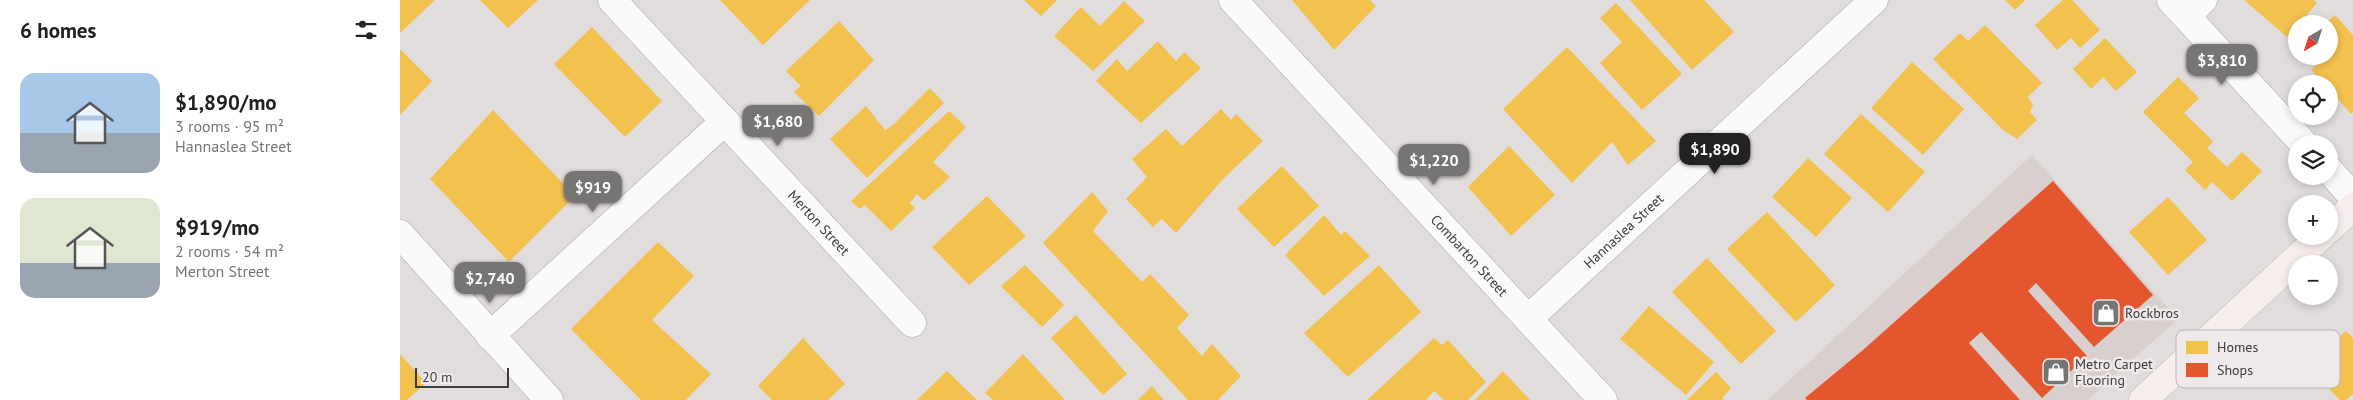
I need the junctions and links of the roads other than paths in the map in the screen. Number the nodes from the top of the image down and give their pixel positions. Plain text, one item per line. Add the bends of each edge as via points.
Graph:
1 (612, 0) edge
2 (1233, 0) edge
3 (1874, 0) edge
4 (2187, 5) edge
5 (725, 121) junction
6 (2296, 135) edge
7 (2338, 180) edge
8 (2353, 197) edge
9 (2353, 207) edge
10 (2338, 221) edge
11 (400, 234) edge
12 (2311, 245) edge
13 (1528, 319) junction
14 (912, 323) dead end
15 (2219, 330) edge
16 (490, 336) junction
17 (2176, 370) edge
18 (549, 400) edge
19 (1603, 400) edge
20 (2143, 400) edge

1 - 5 street, Merton Street
2 - 13 street, Combarton Street
3 - 13 street, Hannaslea Street
4 - 6 street
5 - 14 street, Merton Street
5 - 16 street
7 - 8 street
9 - 10 main road
11 - 16 street
12 - 15 main road
13 - 19 street, Combarton Street
16 - 18 street
17 - 20 main road

